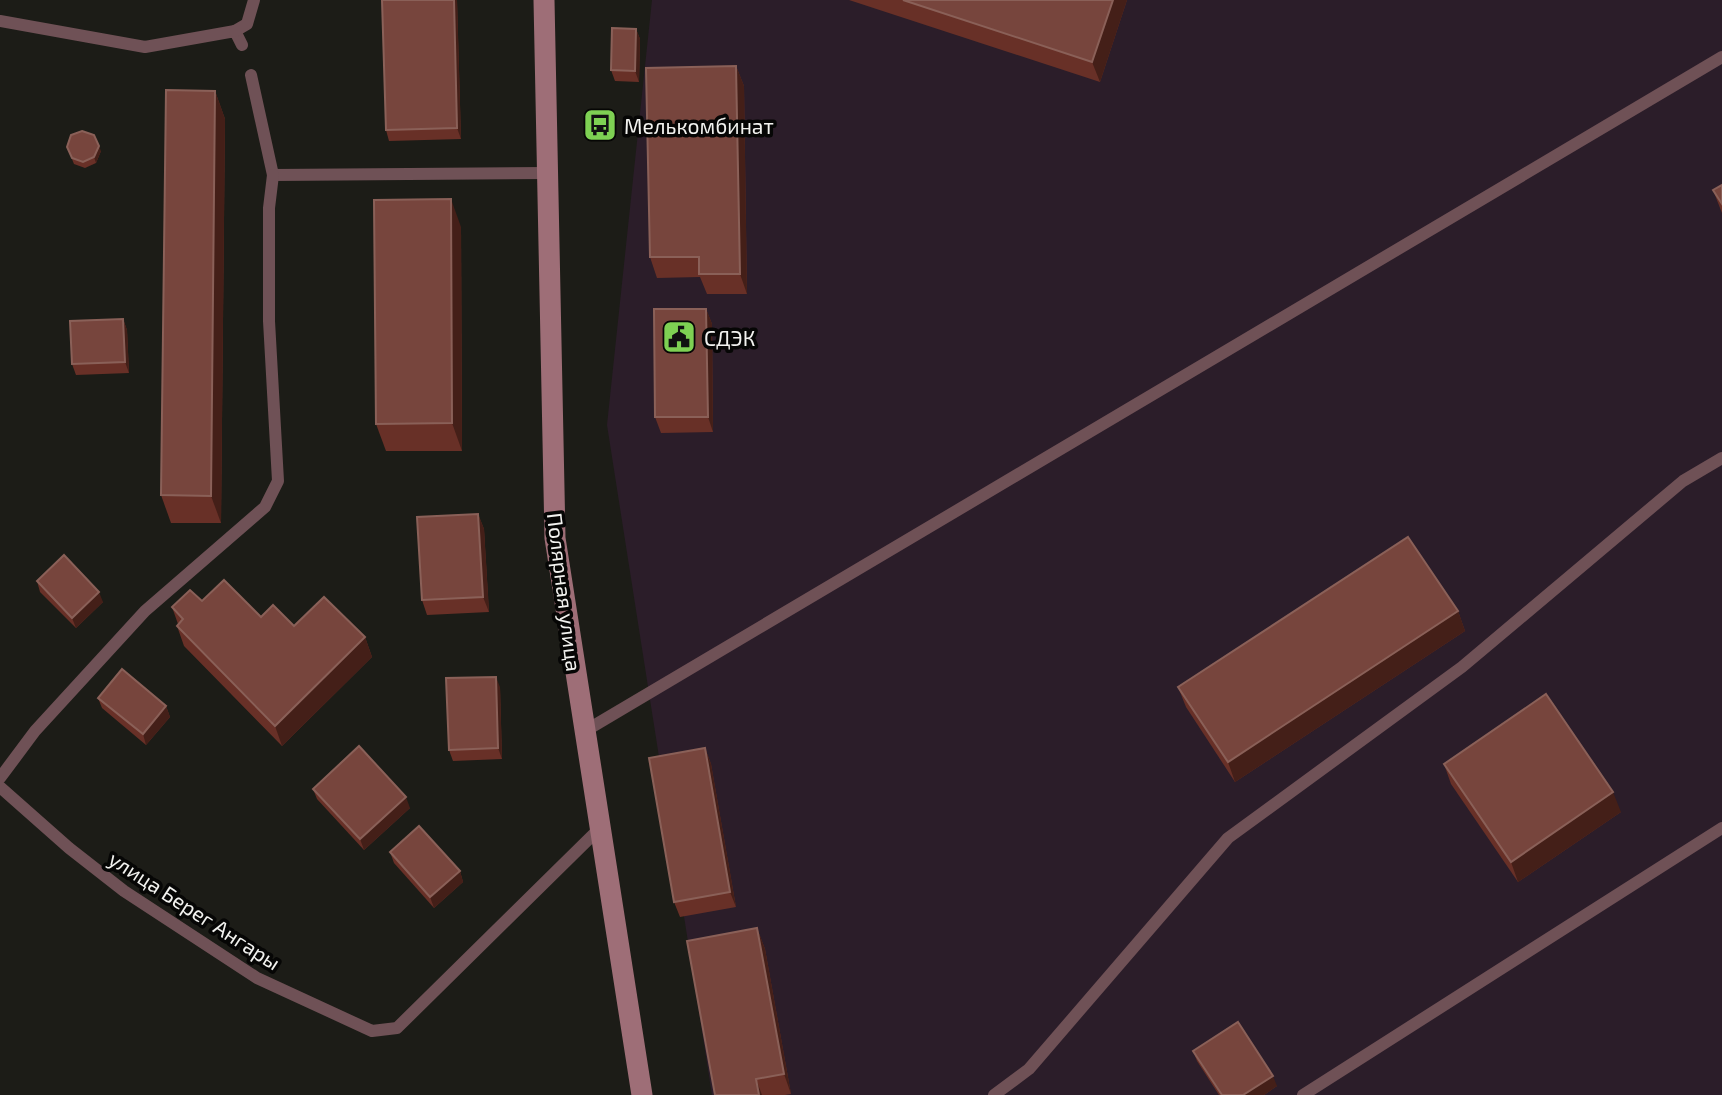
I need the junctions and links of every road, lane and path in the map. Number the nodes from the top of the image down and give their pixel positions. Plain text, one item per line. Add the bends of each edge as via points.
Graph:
1 (254, 0) edge
2 (544, 0) edge
3 (0, 22) edge
4 (235, 31) junction
5 (242, 45) dead end
6 (1722, 57) edge
7 (251, 75) dead end
8 (545, 173) junction
9 (273, 175) junction
10 (1722, 458) edge
11 (585, 731) junction
12 (0, 778) edge
13 (0, 787) edge
14 (600, 828) junction
15 (1722, 828) edge
16 (642, 1095) edge
17 (994, 1095) edge
18 (1303, 1095) edge

1 - 4 lane via 247,24
2 - 8 main road, Полярная улица
3 - 4 lane via 145,47
4 - 5 lane
6 - 11 lane
7 - 9 lane
8 - 9 lane
8 - 11 main road, Полярная улица via 555,538
9 - 12 lane via 268,275 278,481 265,507 145,611 35,731
10 - 17 lane via 1683,481 1462,667 1228,838 1029,1069
11 - 14 main road, Полярная улица
13 - 14 lane, улица Берег Ангары via 135,898 257,978 372,1031 397,1028
14 - 16 main road, Полярная улица
15 - 18 lane

